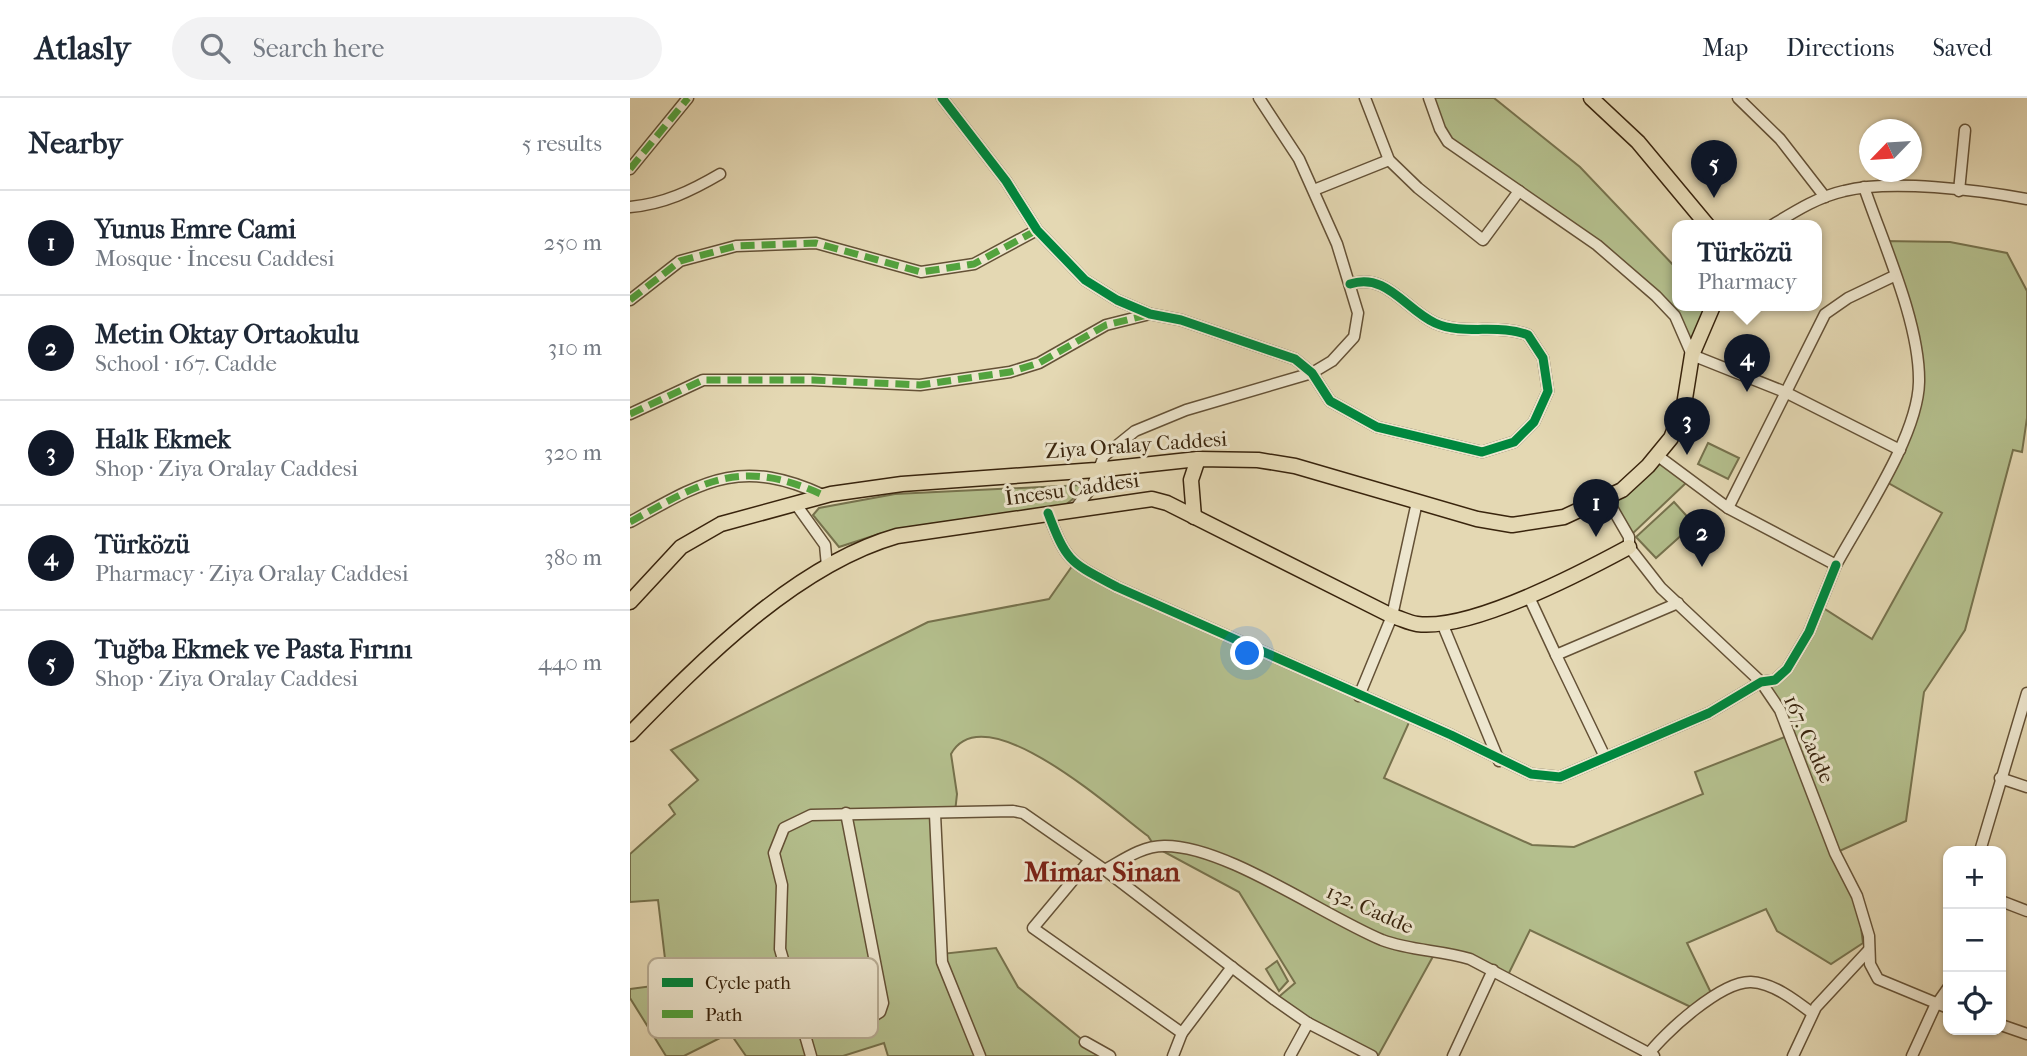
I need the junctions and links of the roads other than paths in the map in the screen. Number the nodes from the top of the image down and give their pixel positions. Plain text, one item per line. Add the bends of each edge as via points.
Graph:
1 (688, 98) edge
2 (942, 98) edge
3 (1259, 98) edge
4 (1365, 98) edge
5 (1429, 98) edge
6 (1591, 98) edge
7 (1738, 98) edge
8 (1965, 130) dead end
9 (1389, 160) junction
10 (630, 169) edge
11 (720, 174) dead end
12 (1864, 187) junction
13 (1314, 190) junction
14 (1519, 191) junction
15 (1959, 191) junction
16 (1825, 197) junction
17 (2027, 199) edge
18 (630, 206) edge
19 (1703, 220) edge
20 (1782, 220) edge
21 (1037, 230) junction
22 (1894, 276) junction
23 (1350, 284) junction
24 (630, 300) edge
25 (1711, 311) edge
26 (1150, 314) junction
27 (1692, 355) junction
28 (1312, 373) junction
29 (1785, 392) junction
30 (630, 414) edge
31 (1900, 450) junction
32 (1658, 456) junction
33 (1198, 459) junction
34 (1096, 470) junction
35 (824, 495) junction
36 (1607, 499) junction
37 (1417, 502) junction
38 (795, 503) junction
39 (1728, 508) junction
40 (1074, 509) junction
41 (1048, 513) junction
42 (1194, 517) junction
43 (630, 522) edge
44 (1629, 547) junction
45 (1836, 565) junction
46 (827, 566) junction
47 (1530, 597) junction
48 (630, 602) edge
49 (1678, 603) junction
50 (1392, 616) junction
51 (1442, 623) junction
52 (1556, 654) junction
53 (1761, 682) junction
54 (2027, 693) edge
55 (1359, 696) junction
56 (630, 734) edge
57 (1605, 757) junction
58 (1499, 761) junction
59 (2000, 778) junction
60 (2027, 787) edge
61 (846, 813) junction
62 (935, 814) junction
63 (1981, 846) edge
64 (1089, 861) junction
65 (1105, 870) junction
66 (2006, 903) edge
67 (2027, 911) edge
68 (1868, 951) junction
69 (782, 958) edge
70 (874, 958) edge
71 (1232, 967) junction
72 (1493, 970) junction
73 (878, 977) edge
74 (1943, 1006) edge
75 (878, 1013) edge
76 (1812, 1013) junction
77 (1308, 1023) junction
78 (2006, 1027) edge
79 (1182, 1033) junction
80 (2027, 1034) edge
81 (805, 1038) edge
82 (1085, 1042) dead end
83 (1650, 1055) edge
84 (811, 1056) edge
85 (980, 1056) edge
86 (1110, 1056) edge
87 (1173, 1056) edge
88 (1290, 1056) edge
89 (1372, 1056) edge
90 (1452, 1056) edge
91 (1793, 1056) edge
92 (1912, 1056) edge

1 - 10 street
2 - 21 street
3 - 13 street
4 - 9 street
5 - 14 street via 1448,142
6 - 19 main road via 1638,142
7 - 16 street via 1780,138
8 - 15 street
9 - 13 street
9 - 14 street via 1483,240
11 - 18 street via 690,192
12 - 15 street
12 - 16 street
12 - 22 street
13 - 23 street
14 - 27 street via 1597,245 1656,296 1675,316
15 - 17 street
16 - 20 street
21 - 24 street via 974,264 921,272 816,243 736,246 680,261
21 - 26 street via 1085,280
22 - 29 street via 1825,314
22 - 31 street via 1917,353 1919,384
23 - 28 street via 1358,313 1354,337 1332,361
23 - 28 street via 1376,282 1440,325 1528,335 1543,358 1548,391 1534,422 1514,442 1482,452 1377,427 1330,401
25 - 27 main road, Ziya Oralay Caddesi
26 - 28 street via 1295,359
26 - 30 street via 1106,325 1039,363 1010,372 920,385 703,380
27 - 29 street
27 - 32 main road, Ziya Oralay Caddesi via 1679,422
28 - 34 street via 1152,421 1116,445
29 - 31 street
29 - 39 street
31 - 45 street
32 - 36 main road, Ziya Oralay Caddesi
32 - 39 street
33 - 34 main road, Ziya Oralay Caddesi
33 - 37 main road, Ziya Oralay Caddesi via 1295,466
33 - 42 main road via 1192,480
34 - 35 main road, Ziya Oralay Caddesi via 902,484
34 - 40 street via 1092,487
35 - 38 main road, Ziya Oralay Caddesi
35 - 43 street via 761,476 730,476 703,484
36 - 37 main road, Ziya Oralay Caddesi via 1564,517 1512,525
36 - 44 street, 167. Cadde via 1629,537
37 - 50 street
38 - 46 street via 825,545
38 - 48 main road, Ziya Oralay Caddesi via 698,535
39 - 45 street
40 - 41 main road, İncesu Caddesi
40 - 42 main road, İncesu Caddesi via 1152,499
41 - 46 main road, İncesu Caddesi via 897,536 867,545
41 - 55 street via 1063,552 1081,568
42 - 50 main road, İncesu Caddesi
44 - 47 main road, İncesu Caddesi
44 - 49 street, 167. Cadde
45 - 53 street via 1797,655 1775,680
46 - 56 main road, İncesu Caddesi via 742,629
47 - 51 main road, İncesu Caddesi
47 - 52 street
49 - 52 street
49 - 53 street, 167. Cadde
50 - 51 main road, İncesu Caddesi via 1417,624
50 - 55 street
51 - 58 street
52 - 57 street
53 - 57 street via 1709,713
53 - 68 street, 167. Cadde via 1780,710 1835,853 1857,896 1869,936
54 - 59 street
55 - 58 street
57 - 58 street via 1560,777 1531,774
59 - 60 street
59 - 63 street
61 - 62 street
61 - 69 street via 811,815 791,822 781,832 774,853 782,885
61 - 70 street
62 - 64 street via 1023,813
62 - 85 street via 942,962
64 - 65 street
64 - 79 street via 1033,928
65 - 71 street
65 - 72 street, 132. Cadde via 1161,846 1206,852 1380,939 1450,953
66 - 67 street
68 - 74 street, 167. Cadde via 1878,979
68 - 76 street
71 - 77 street
71 - 79 street
72 - 83 street, 132. Cadde
72 - 90 street
73 - 75 street via 883,1003
74 - 92 street
76 - 83 street via 1792,998 1748,982 1695,1009
76 - 91 street
77 - 88 street
77 - 89 street
78 - 80 street
79 - 87 street
81 - 84 street
82 - 86 street

